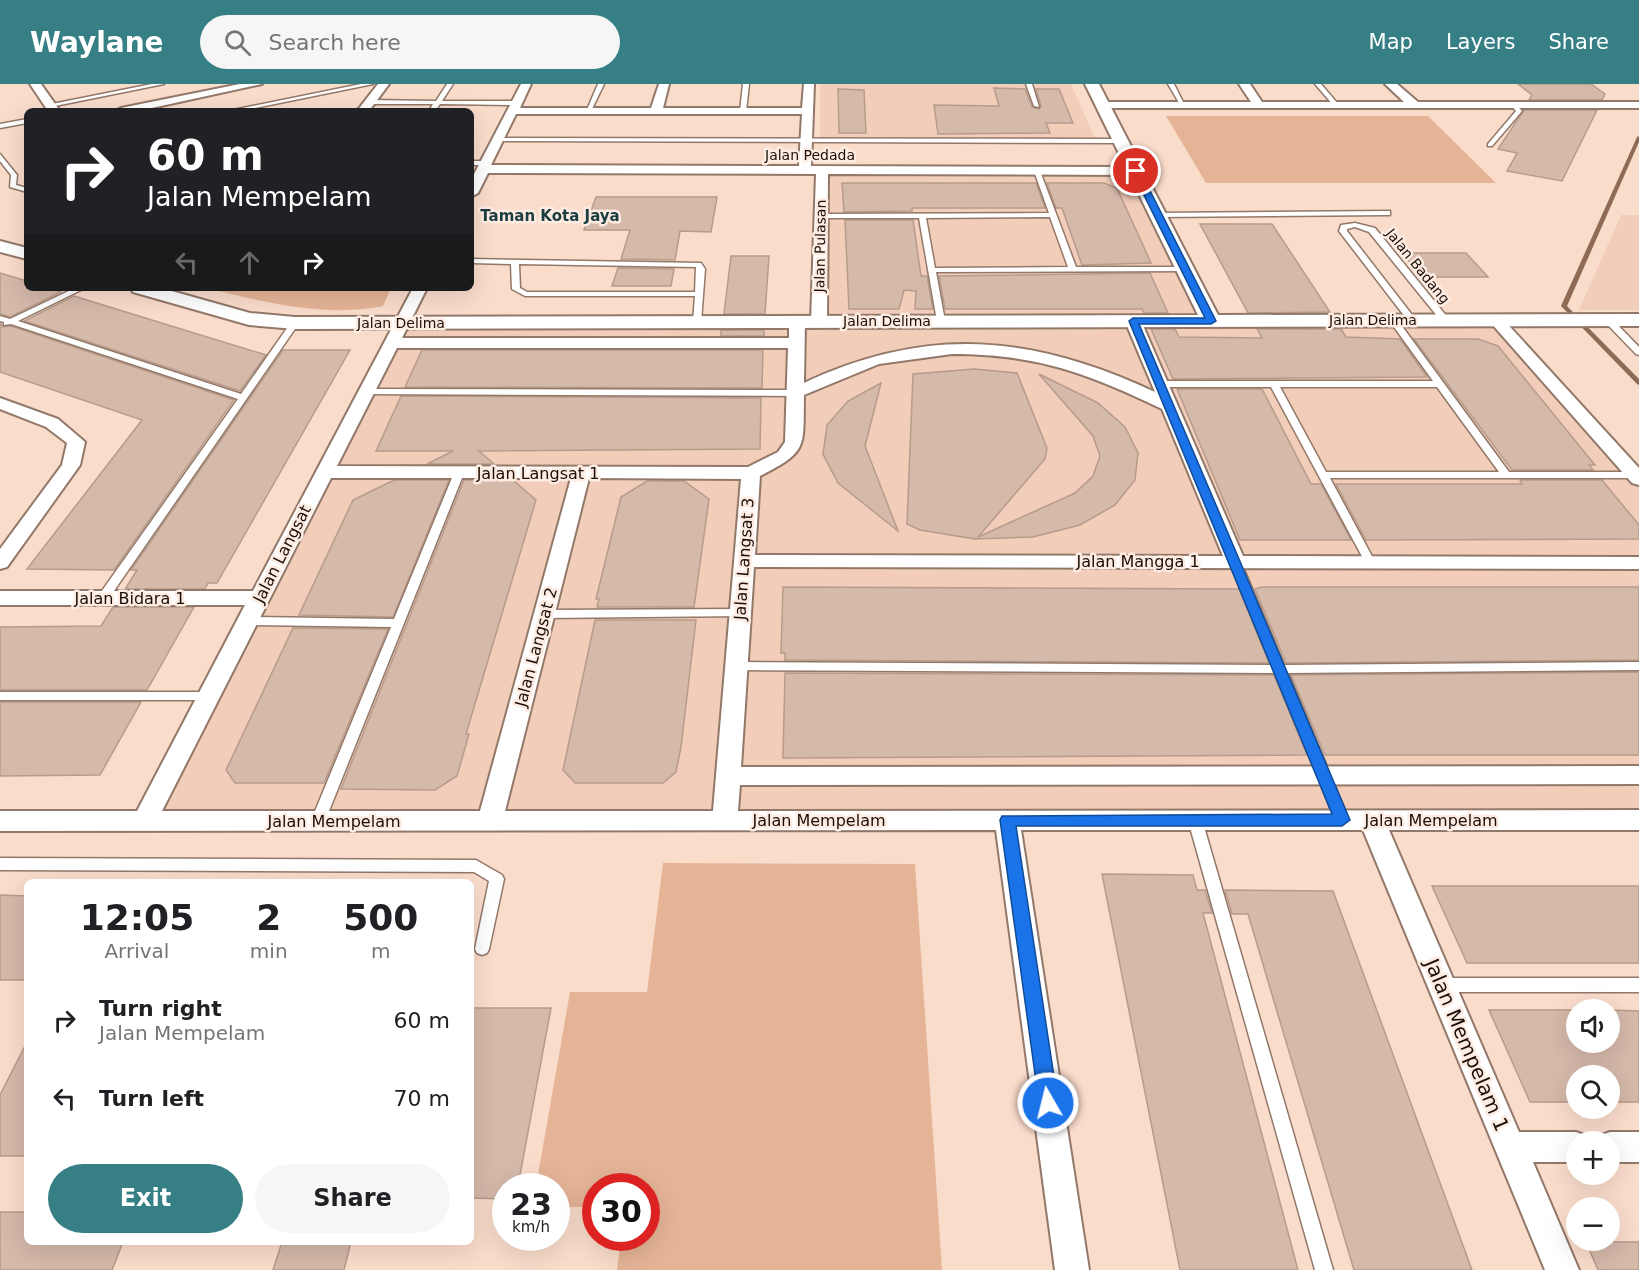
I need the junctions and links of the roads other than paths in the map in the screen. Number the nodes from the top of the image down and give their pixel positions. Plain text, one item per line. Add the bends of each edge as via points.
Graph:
1 (52, 84) edge
2 (161, 84) edge
3 (257, 84) edge
4 (370, 84) edge
5 (384, 84) edge
6 (450, 84) edge
7 (526, 84) edge
8 (601, 84) edge
9 (664, 84) edge
10 (746, 84) edge
11 (809, 84) edge
12 (1029, 84) edge
13 (1092, 84) edge
14 (1171, 84) edge
15 (1244, 84) edge
16 (1318, 84) edge
17 (1390, 84) edge
18 (36, 85) edge
19 (438, 102) junction
20 (1103, 105) junction
21 (1184, 105) junction
22 (1259, 105) junction
23 (1336, 105) junction
24 (1415, 105) junction
25 (1514, 105) junction
26 (1639, 105) edge
27 (1037, 106) dead end
28 (366, 107) edge
29 (514, 107) junction
30 (52, 108) edge
31 (136, 108) edge
32 (246, 108) edge
33 (434, 108) edge
34 (588, 111) junction
35 (656, 111) junction
36 (743, 111) junction
37 (808, 111) junction
38 (24, 122) edge
39 (0, 126) edge
40 (499, 140) junction
41 (808, 140) junction
42 (1120, 141) junction
43 (1490, 145) dead end
44 (0, 156) edge
45 (474, 164) edge
46 (485, 166) junction
47 (805, 170) junction
48 (822, 171) junction
49 (1037, 171) junction
50 (1136, 171) junction
51 (24, 183) edge
52 (12, 186) junction
53 (474, 187) edge
54 (0, 188) edge
55 (24, 189) edge
56 (1388, 213) dead end
57 (922, 215) junction
58 (1053, 215) junction
59 (1158, 215) junction
60 (820, 216) junction
61 (0, 246) edge
62 (24, 253) edge
63 (474, 261) edge
64 (514, 262) junction
65 (1185, 269) junction
66 (932, 270) junction
67 (1073, 270) junction
68 (75, 291) edge
69 (151, 291) edge
70 (418, 291) edge
71 (698, 294) junction
72 (0, 318) edge
73 (1402, 320) junction
74 (1445, 320) junction
75 (1496, 320) junction
76 (1603, 320) junction
77 (1639, 320) edge
78 (10, 321) junction
79 (941, 321) junction
80 (1133, 321) junction
81 (1211, 321) junction
82 (697, 322) junction
83 (797, 322) junction
84 (819, 322) junction
85 (295, 323) junction
86 (402, 323) junction
87 (0, 326) edge
88 (392, 343) junction
89 (796, 343) junction
90 (1639, 352) edge
91 (1160, 384) junction
92 (1274, 384) junction
93 (1440, 384) junction
94 (366, 392) junction
95 (795, 393) junction
96 (242, 397) junction
97 (0, 403) edge
98 (1170, 406) junction
99 (325, 472) junction
100 (459, 473) junction
101 (751, 473) junction
102 (581, 474) junction
103 (1323, 475) junction
104 (1506, 475) junction
105 (1637, 477) edge
106 (744, 561) junction
107 (1236, 562) junction
108 (1370, 562) junction
109 (0, 563) edge
110 (1639, 563) edge
111 (0, 598) edge
112 (103, 598) junction
113 (260, 598) junction
114 (740, 613) junction
115 (544, 614) junction
116 (247, 621) junction
117 (398, 623) junction
118 (737, 666) junction
119 (1639, 666) edge
120 (1280, 669) junction
121 (0, 696) edge
122 (207, 696) junction
123 (1639, 775) edge
124 (729, 776) junction
125 (1324, 777) junction
126 (1639, 819) edge
127 (725, 820) junction
128 (1007, 820) junction
129 (1196, 820) junction
130 (1342, 820) junction
131 (1372, 820) junction
132 (0, 821) edge
133 (144, 821) junction
134 (318, 821) junction
135 (490, 821) junction
136 (0, 864) edge
137 (482, 949) dead end
138 (1442, 985) junction
139 (1639, 985) edge
140 (1510, 1147) junction
141 (1566, 1147) edge
142 (1620, 1147) edge
143 (1639, 1148) edge
144 (1072, 1270) edge
145 (1324, 1270) edge
146 (1562, 1270) edge

1 - 18 street
2 - 30 lane
3 - 31 street
4 - 32 lane
5 - 28 street
6 - 19 lane
7 - 29 street
8 - 34 lane
9 - 35 street
10 - 36 lane
11 - 37 street
12 - 27 lane
13 - 20 street
14 - 21 lane
15 - 22 street
16 - 23 lane
17 - 24 street
18 - 30 street
19 - 28 lane
19 - 29 lane
19 - 33 lane
20 - 21 street
20 - 42 street
21 - 22 street
22 - 23 street
23 - 24 street
24 - 25 street
25 - 26 street
25 - 43 lane via 1519,111
29 - 34 street
29 - 40 street
34 - 35 street
35 - 36 street
36 - 37 street
37 - 41 street
38 - 39 lane
40 - 41 lane
40 - 46 street
41 - 42 lane
41 - 47 street
42 - 50 street
44 - 52 lane via 14,175
45 - 46 lane
46 - 47 street, Jalan Pedada
46 - 53 street
47 - 48 street, Jalan Pedada
48 - 49 street, Jalan Pedada
48 - 60 street, Jalan Pulasan
49 - 50 street, Jalan Pedada
49 - 58 lane
50 - 59 street
51 - 52 lane
52 - 54 lane
52 - 55 lane
56 - 59 lane
57 - 58 lane
57 - 60 lane
57 - 66 lane
58 - 67 lane
59 - 65 street
60 - 84 street, Jalan Pulasan
61 - 62 street
63 - 64 lane
64 - 71 lane via 516,289 525,294
64 - 71 lane via 688,263 701,269
65 - 67 lane
65 - 81 street
66 - 67 lane
66 - 79 lane
68 - 78 lane
69 - 85 street, Jalan Delima via 249,319
70 - 86 street, Jalan Langsat
71 - 82 lane
72 - 78 lane
73 - 74 street, Jalan Delima
73 - 74 lane, Jalan Badang via 1343,231 1344,226 1372,230
73 - 81 street, Jalan Delima
73 - 93 lane
74 - 75 street, Jalan Delima
75 - 76 street, Jalan Delima
75 - 105 street
76 - 77 street, Jalan Delima
76 - 90 lane
78 - 87 lane
78 - 96 lane
79 - 80 street, Jalan Delima
79 - 84 street, Jalan Delima
80 - 81 street, Jalan Delima
80 - 91 street
82 - 83 street, Jalan Delima
82 - 86 street, Jalan Delima
83 - 84 street, Jalan Delima
83 - 89 street
85 - 86 street, Jalan Delima
85 - 96 lane
86 - 88 street, Jalan Langsat
88 - 89 street, Jalan Delima
88 - 94 street, Jalan Langsat
89 - 95 street
91 - 92 lane
91 - 98 street
92 - 93 lane
92 - 103 lane
93 - 104 lane
94 - 95 lane
94 - 99 street, Jalan Langsat
95 - 98 street via 875,360 908,353 973,349 1039,356 1080,367
95 - 101 street via 794,442 785,456
96 - 112 lane
97 - 109 street via 52,423 76,442 71,465
98 - 107 street
99 - 100 street, Jalan Langsat 1
99 - 113 street, Jalan Langsat
100 - 102 street, Jalan Langsat 1
100 - 117 lane
101 - 102 street, Jalan Langsat 1
101 - 106 street, Jalan Langsat 3
102 - 115 street, Jalan Langsat 2
103 - 104 lane
103 - 108 lane
104 - 105 lane
106 - 107 street, Jalan Mangga 1
106 - 114 street, Jalan Langsat 3
107 - 108 street, Jalan Mangga 1
107 - 120 lane
108 - 110 street, Jalan Mangga 1
111 - 112 street, Jalan Bidara 1
112 - 113 street, Jalan Bidara 1
113 - 116 street, Jalan Langsat
114 - 115 lane
114 - 118 street, Jalan Langsat 3
115 - 135 street, Jalan Langsat 2
116 - 117 lane
116 - 122 street, Jalan Langsat
117 - 134 lane
118 - 120 lane
118 - 124 street, Jalan Langsat 3
119 - 120 lane
120 - 125 lane
121 - 122 lane
122 - 133 street, Jalan Langsat
123 - 125 street
124 - 125 street
124 - 127 street, Jalan Langsat 3
125 - 130 lane
126 - 131 street, Jalan Mempelam
127 - 128 street, Jalan Mempelam
127 - 135 street, Jalan Mempelam
128 - 129 street, Jalan Mempelam
128 - 144 street
129 - 130 street, Jalan Mempelam
129 - 145 lane
130 - 131 street, Jalan Mempelam
131 - 138 street, Jalan Mempelam 1
132 - 133 street, Jalan Mempelam
133 - 134 street, Jalan Mempelam
134 - 135 street, Jalan Mempelam
136 - 137 lane via 476,866 497,879
138 - 139 lane
138 - 140 street, Jalan Mempelam 1
140 - 141 street
140 - 146 street, Jalan Mempelam 1
142 - 143 street

